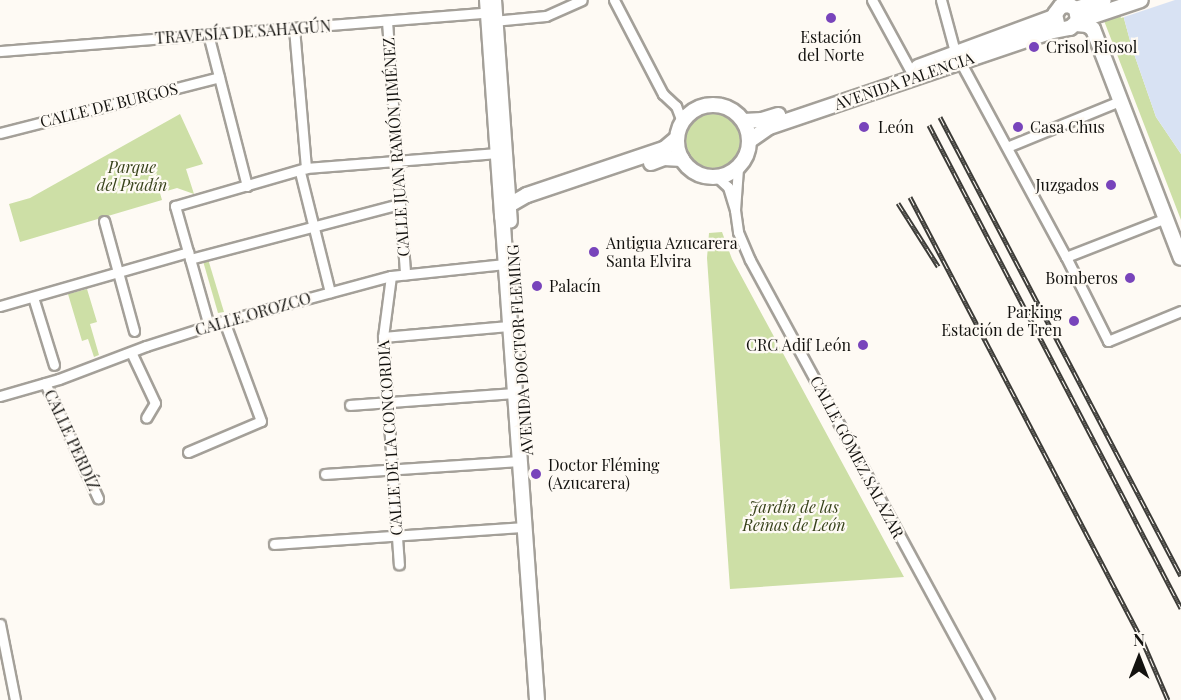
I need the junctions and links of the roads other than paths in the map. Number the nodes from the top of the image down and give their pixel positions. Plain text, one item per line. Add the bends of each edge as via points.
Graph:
1 (495, 0) edge
2 (582, 0) edge
3 (614, 0) edge
4 (872, 0) edge
5 (941, 0) edge
6 (1141, 0) edge
7 (1105, 8) edge
8 (489, 14) edge
9 (1066, 15) edge
10 (387, 21) junction
11 (294, 28) junction
12 (1093, 29) junction
13 (208, 34) junction
14 (0, 51) edge
15 (958, 57) junction
16 (912, 74) junction
17 (219, 77) junction
18 (1120, 101) junction
19 (744, 121) junction
20 (682, 122) junction
21 (0, 133) edge
22 (677, 138) junction
23 (749, 141) junction
24 (1007, 147) junction
25 (497, 153) junction
26 (682, 159) junction
27 (396, 161) junction
28 (738, 168) junction
29 (303, 170) junction
30 (717, 177) junction
31 (247, 186) junction
32 (508, 186) junction
33 (527, 195) junction
34 (399, 204) junction
35 (510, 205) junction
36 (735, 210) junction
37 (1166, 218) junction
38 (506, 220) junction
39 (104, 221) dead end
40 (314, 227) junction
41 (189, 256) junction
42 (1066, 257) junction
43 (1181, 258) edge
44 (509, 264) junction
45 (119, 272) junction
46 (405, 274) junction
47 (391, 276) junction
48 (330, 292) junction
49 (33, 297) junction
50 (1, 304) edge
51 (1181, 311) edge
52 (224, 321) junction
53 (209, 326) junction
54 (509, 326) junction
55 (134, 331) dead end
56 (383, 338) junction
57 (131, 352) junction
58 (54, 365) dead end
59 (45, 383) junction
60 (514, 393) junction
61 (0, 396) edge
62 (387, 402) junction
63 (350, 405) dead end
64 (146, 418) dead end
65 (188, 452) dead end
66 (519, 461) junction
67 (392, 470) junction
68 (325, 474) dead end
69 (98, 498) dead end
70 (524, 526) junction
71 (397, 536) junction
72 (274, 544) dead end
73 (399, 564) dead end
74 (0, 624) edge
75 (15, 700) edge
76 (537, 700) edge
77 (546, 700) edge
78 (989, 700) edge

1 - 8 main road, AVENIDA DOCTOR FLEMING
2 - 8 street, TRAVESÍA DE SAHAGÚN via 546,16
3 - 20 street
4 - 16 street
5 - 15 street
6 - 7 main road, AVENIDA PALENCIA
7 - 9 main road, AVENIDA PALENCIA
7 - 12 main road
8 - 10 street, TRAVESÍA DE SAHAGÚN
8 - 25 main road, AVENIDA DOCTOR FLEMING
8 - 32 main road, AVENIDA DOCTOR FLEMING
9 - 12 main road
9 - 15 main road, AVENIDA PALENCIA
10 - 11 street, TRAVESÍA DE SAHAGÚN
10 - 27 street, CALLE JUAN RAMÓN JIMÉNEZ
11 - 13 street, TRAVESÍA DE SAHAGÚN
11 - 29 street
12 - 18 main road
13 - 14 street, TRAVESÍA DE SAHAGÚN
13 - 17 street
15 - 16 main road, AVENIDA PALENCIA
15 - 24 street
16 - 19 main road, AVENIDA PALENCIA via 762,120
16 - 23 main road, AVENIDA PALENCIA via 769,127
17 - 21 street, CALLE DE BURGOS
17 - 31 street
18 - 24 street
18 - 37 main road
19 - 20 main road via 730,110 710,105
19 - 23 main road
20 - 22 main road
22 - 26 main road
22 - 33 main road via 664,149
23 - 28 main road
24 - 42 street
25 - 27 street
25 - 38 main road, AVENIDA DOCTOR FLEMING
26 - 30 main road via 697,173
26 - 38 main road via 664,158 523,207
27 - 29 street
27 - 34 street, CALLE JUAN RAMÓN JIMÉNEZ
28 - 30 main road
28 - 36 street, CALLE GÓMEZ SALAZAR
29 - 31 street
29 - 40 street
30 - 36 street, CALLE GÓMEZ SALAZAR via 728,187
31 - 41 street via 175,206
32 - 33 main road
32 - 35 main road, AVENIDA DOCTOR FLEMING
33 - 35 main road
34 - 40 street
34 - 46 street, CALLE JUAN RAMÓN JIMÉNEZ
35 - 38 main road via 503,211
36 - 78 street, CALLE GÓMEZ SALAZAR via 738,232 750,260
37 - 42 street
37 - 43 main road
38 - 44 main road, AVENIDA DOCTOR FLEMING
39 - 45 street
40 - 41 street
40 - 48 street
41 - 45 street
41 - 53 street
42 - 51 street via 1108,341
44 - 46 street, CALLE OROZCO
44 - 54 main road, AVENIDA DOCTOR FLEMING
44 - 77 main road, AVENIDA DOCTOR FLEMING
45 - 49 street
45 - 55 street
46 - 47 street, CALLE OROZCO
47 - 48 street, CALLE OROZCO
47 - 56 street, CALLE DE LA CONCORDIA
48 - 52 street, CALLE OROZCO
49 - 50 street
49 - 58 street
52 - 53 street, CALLE OROZCO
52 - 65 street via 261,421
53 - 57 street, CALLE OROZCO
54 - 56 street
54 - 60 main road, AVENIDA DOCTOR FLEMING
56 - 62 street, CALLE DE LA CONCORDIA
57 - 59 street, CALLE OROZCO
57 - 64 street via 155,403
59 - 61 street, CALLE OROZCO
59 - 69 street, CALLE PERDÍZ
60 - 62 street
60 - 66 main road, AVENIDA DOCTOR FLEMING
62 - 63 street
62 - 67 street, CALLE DE LA CONCORDIA
66 - 67 street
66 - 70 main road, AVENIDA DOCTOR FLEMING
67 - 68 street
67 - 71 street, CALLE DE LA CONCORDIA
70 - 71 street
70 - 76 main road, AVENIDA DOCTOR FLEMING
71 - 72 street
71 - 73 street, CALLE DE LA CONCORDIA
74 - 75 street

